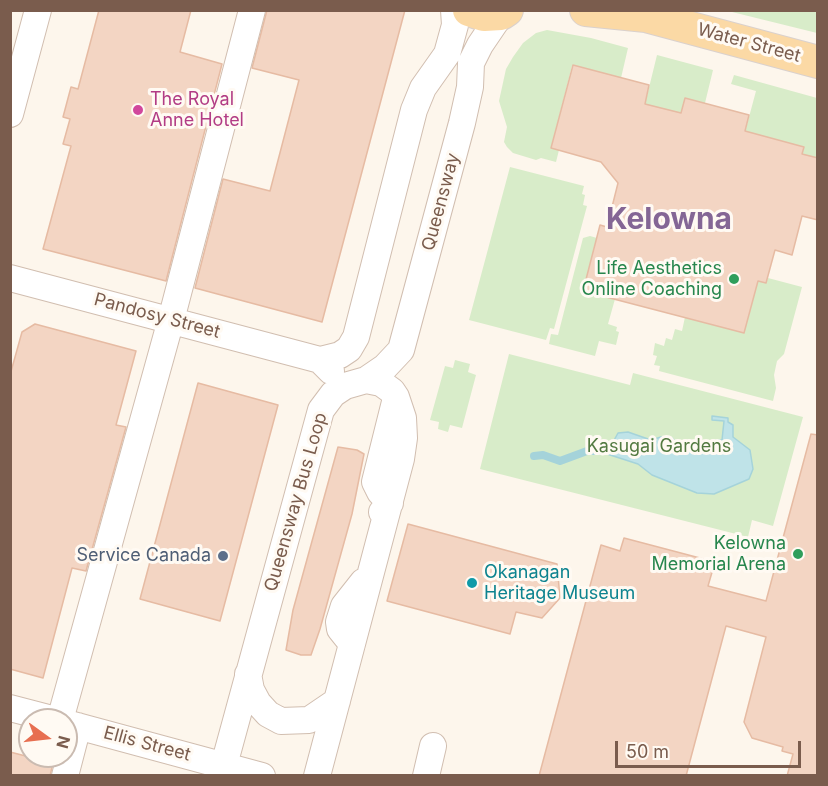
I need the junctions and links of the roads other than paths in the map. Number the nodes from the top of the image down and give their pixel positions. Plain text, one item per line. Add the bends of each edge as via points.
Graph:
1 (38, 10) edge
2 (252, 10) edge
3 (454, 10) edge
4 (469, 10) edge
5 (586, 10) edge
6 (504, 12) edge
7 (639, 13) edge
8 (818, 62) edge
9 (10, 114) edge
10 (10, 278) edge
11 (171, 320) junction
12 (312, 357) junction
13 (366, 380) junction
14 (321, 410) junction
15 (248, 674) junction
16 (337, 701) junction
17 (69, 708) edge
18 (78, 726) edge
19 (433, 746) dead end
20 (224, 765) junction
21 (262, 776) edge
22 (317, 776) edge
23 (426, 776) edge

1 - 9 street
2 - 11 street
3 - 12 street via 455,25 447,54 423,88 414,110 356,337 349,350 340,355
4 - 6 main road via 484,15
5 - 7 main road, Water Street
6 - 13 street, Queensway via 471,63 462,123 401,350 385,368
7 - 8 main road, Water Street
10 - 11 street, Pandosy Street
11 - 12 street, Pandosy Street
11 - 17 street
12 - 13 street via 339,376
12 - 14 street via 326,370
13 - 14 street, Queensway Bus Loop via 333,394
13 - 16 street via 381,383 396,397 404,438
14 - 15 street, Queensway Bus Loop
15 - 16 street via 258,703 281,721 309,720
15 - 20 street, Queensway Bus Loop
16 - 22 street
18 - 20 street, Ellis Street
19 - 23 street
20 - 21 street, Ellis Street

